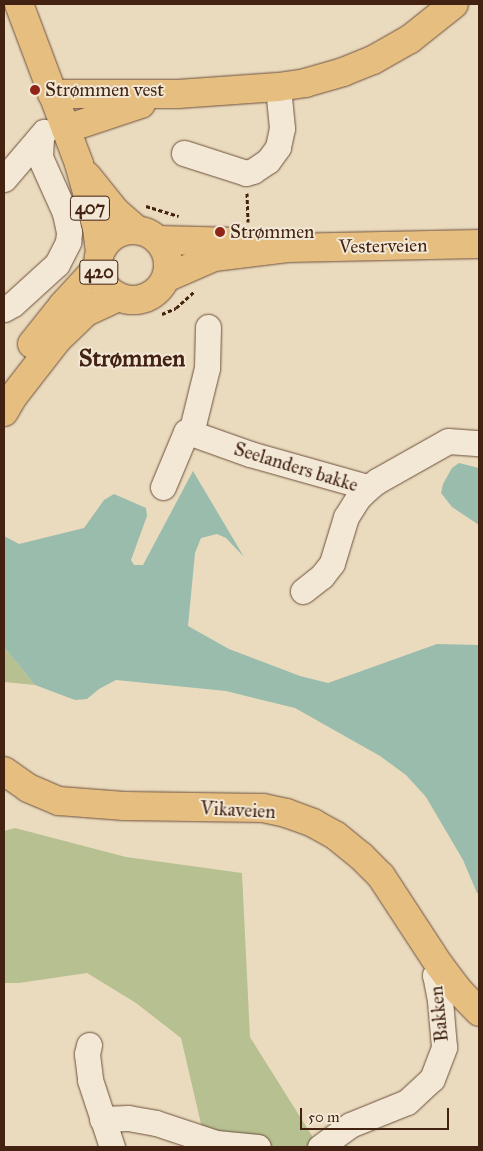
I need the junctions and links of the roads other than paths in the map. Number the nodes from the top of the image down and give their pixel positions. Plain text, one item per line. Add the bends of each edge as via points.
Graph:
1 (19, 4) edge
2 (454, 4) edge
3 (278, 87) junction
4 (59, 115) junction
5 (184, 153) dead end
6 (79, 164) junction
7 (4, 179) edge
8 (144, 224) junction
9 (479, 244) edge
10 (287, 248) junction
11 (99, 260) junction
12 (166, 278) junction
13 (118, 297) junction
14 (4, 309) edge
15 (208, 327) dead end
16 (4, 380) edge
17 (4, 412) edge
18 (190, 433) junction
19 (479, 442) edge
20 (163, 487) dead end
21 (367, 489) junction
22 (304, 591) dead end
23 (4, 771) edge
24 (440, 966) junction
25 (479, 1012) edge
26 (89, 1045) dead end
27 (102, 1119) junction
28 (112, 1147) edge
29 (258, 1147) edge
30 (320, 1147) edge

1 - 4 main road, 407
2 - 3 main road via 410,39 373,60 343,72
3 - 4 main road via 178,94
3 - 5 street via 282,128 278,147 268,162 246,173
4 - 6 main road, 407
4 - 7 street
4 - 14 street via 40,157 65,213 68,242 57,264
6 - 8 main road, 407 via 103,198
6 - 11 main road, 407 via 96,228
8 - 10 main road, Vesterveien / 420
8 - 11 main road, 420 via 114,235 106,242
8 - 12 main road via 167,258
9 - 10 main road, Vesterveien / 420
10 - 12 main road, Vesterveien / 420 via 214,257
11 - 13 main road, 420 via 104,285
11 - 16 main road, 420
12 - 13 main road, 420 via 151,295 129,300
13 - 17 main road, 420 via 86,312 57,340
15 - 18 street via 207,368
18 - 20 street via 186,432
18 - 21 street, Seelanders bakke
19 - 21 street, Seelanders bakke via 448,441
21 - 22 street via 346,518 332,564
23 - 24 main road, Vikaveien via 28,788 59,801 124,806 256,808 286,813 313,823 335,835 381,876
24 - 25 main road, Vikaveien
24 - 30 street, Bakken via 435,975 444,1048 432,1079 407,1102 350,1125
26 - 27 street via 90,1080
27 - 28 street
27 - 29 street via 146,1121 216,1143

